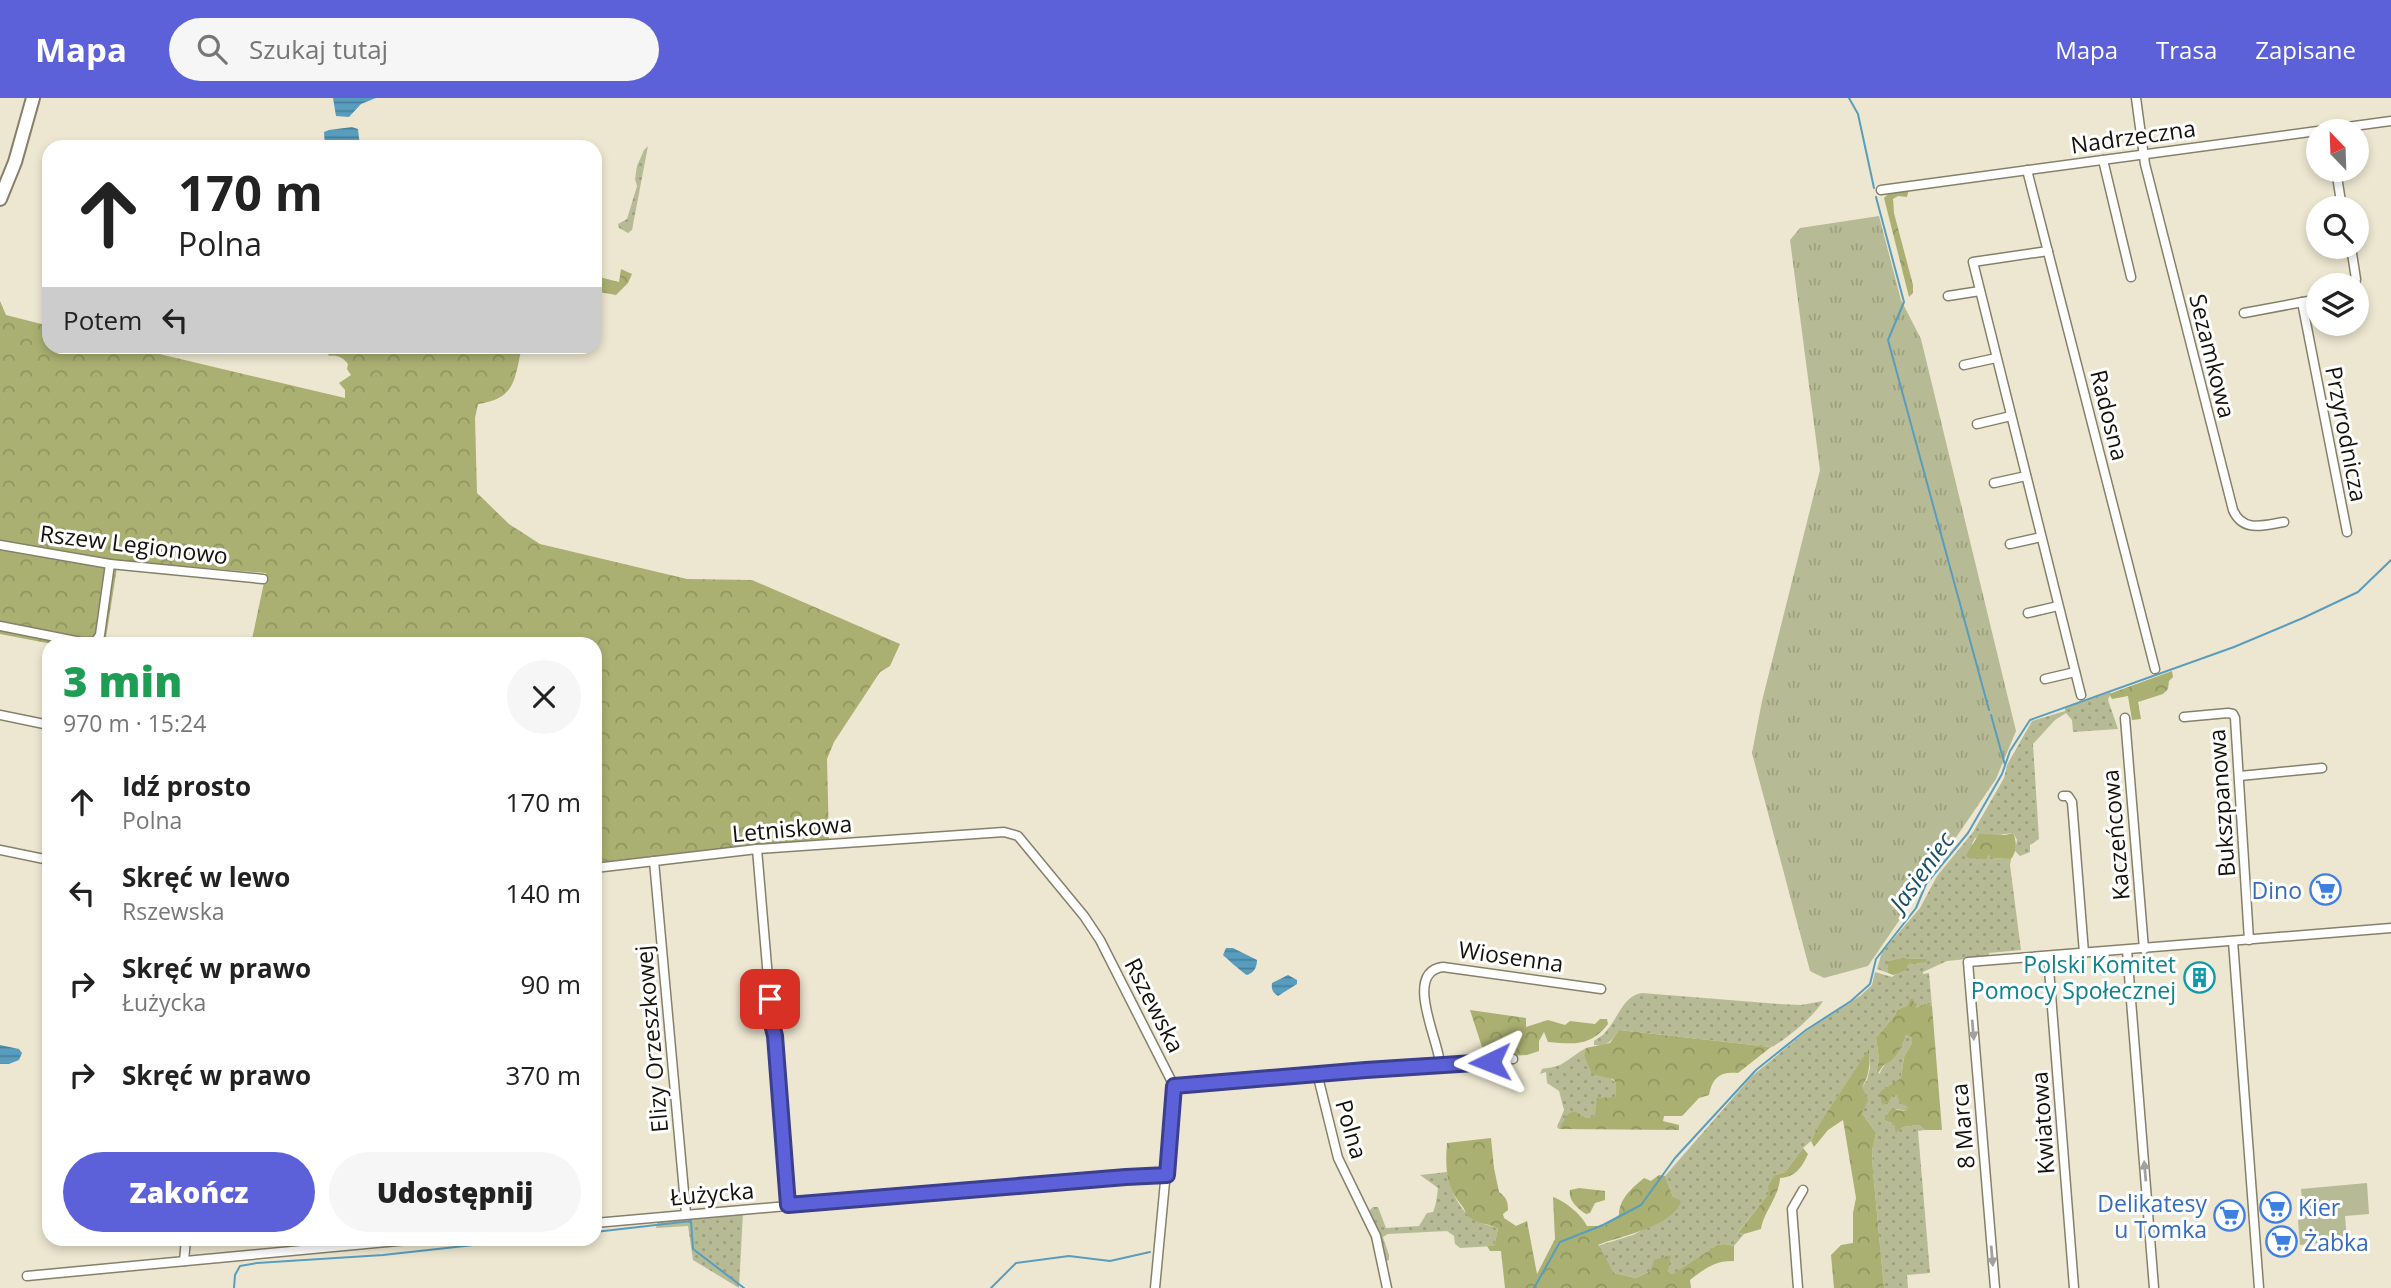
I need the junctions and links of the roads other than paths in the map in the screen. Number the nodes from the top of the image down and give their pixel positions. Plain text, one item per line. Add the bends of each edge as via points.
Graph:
1 (33, 98) edge
2 (2136, 98) edge
3 (2391, 121) edge
4 (2370, 124) edge
5 (2306, 133) edge
6 (2144, 154) junction
7 (2103, 160) junction
8 (2027, 170) junction
9 (1881, 190) dead end
10 (0, 200) edge
11 (2048, 251) junction
12 (2131, 277) dead end
13 (1980, 291) junction
14 (1948, 296) dead end
15 (2306, 301) edge
16 (2302, 302) junction
17 (2244, 313) dead end
18 (1996, 358) junction
19 (1964, 365) dead end
20 (2011, 416) junction
21 (1977, 424) dead end
22 (2026, 476) junction
23 (1994, 483) dead end
24 (2284, 522) dead end
25 (2347, 532) dead end
26 (2041, 537) junction
27 (2010, 544) dead end
28 (0, 545) edge
29 (110, 564) junction
30 (263, 579) dead end
31 (2058, 606) junction
32 (2028, 612) dead end
33 (0, 626) edge
34 (56, 637) edge
35 (99, 637) edge
36 (2155, 669) dead end
37 (2075, 672) junction
38 (2045, 679) dead end
39 (2081, 695) dead end
40 (0, 715) edge
41 (2184, 717) dead end
42 (2125, 718) dead end
43 (42, 724) edge
44 (2322, 768) dead end
45 (2239, 776) junction
46 (2063, 796) dead end
47 (993, 833) joint
48 (757, 849) junction
49 (0, 850) edge
50 (42, 859) edge
51 (654, 861) junction
52 (602, 866) edge
53 (2391, 928) edge
54 (2249, 940) junction
55 (2233, 941) junction
56 (2144, 949) junction
57 (2127, 950) junction
58 (2084, 953) junction
59 (2048, 956) junction
60 (1601, 989) dead end
61 (1513, 1059) dead end
62 (1440, 1064) junction
63 (1317, 1073) junction
64 (1174, 1086) junction
65 (1167, 1175) junction
66 (1803, 1190) dead end
67 (788, 1205) junction
68 (686, 1214) junction
69 (602, 1222) edge
70 (185, 1246) edge
71 (344, 1246) edge
72 (184, 1261) junction
73 (27, 1276) dead end
74 (1155, 1288) edge
75 (1387, 1288) edge
76 (1798, 1288) edge
77 (1995, 1288) edge
78 (2074, 1288) edge
79 (2154, 1288) edge
80 (2259, 1288) edge

1 - 10 street
2 - 6 street
3 - 4 street, Nadrzeczna
5 - 6 street, Nadrzeczna
6 - 7 street, Nadrzeczna
6 - 24 street, Sezamkowa via 2233,510 2239,522 2247,525
7 - 8 street, Nadrzeczna
7 - 12 street
8 - 9 street, Nadrzeczna
8 - 11 street, Radosna
11 - 13 street via 1973,262
11 - 36 street, Radosna
13 - 14 street
13 - 18 street
15 - 16 street
16 - 17 street
16 - 25 street, Przyrodnicza
18 - 19 street
18 - 20 street
20 - 21 street
20 - 22 street
22 - 23 street
22 - 26 street
26 - 27 street
26 - 31 street
28 - 29 street, Rszew Legionowo
29 - 30 street, Rszew Legionowo
29 - 35 street
31 - 32 street
31 - 37 street
33 - 34 street
37 - 38 street
37 - 39 street
40 - 43 street
41 - 45 street, Bukszpanowa via 2233,714
42 - 56 street, Kaczeńcowa
44 - 45 street
45 - 54 street, Bukszpanowa
46 - 58 street via 2072,802
47 - 48 street, Letniskowa
47 - 64 street, Rszewska via 1010,832 1022,839 1091,926
48 - 51 street, Letniskowa
48 - 67 street
49 - 50 street
51 - 52 street, Letniskowa
51 - 68 street, Elizy Orzeszkowej
53 - 54 street
54 - 55 street
55 - 56 street
55 - 80 street
56 - 57 street
57 - 58 street
79 -> 57 street
58 - 59 street
59 -> 77 street, 8 Marca via 1968,962
59 - 78 street, Kwiatowa
60 - 62 street, Wiosenna via 1436,967 1427,977 1424,999
61 - 62 street
62 - 63 street
63 - 64 street, Polna
63 - 75 street, Polna via 1338,1158 1376,1236
64 - 65 street, Rszewska
65 - 67 street, Łużycka
65 - 74 street, Rszewska
66 - 76 street via 1792,1209
67 - 68 street, Łużycka
68 - 69 street, Łużycka
70 - 72 street
71 - 72 street
72 - 73 street

